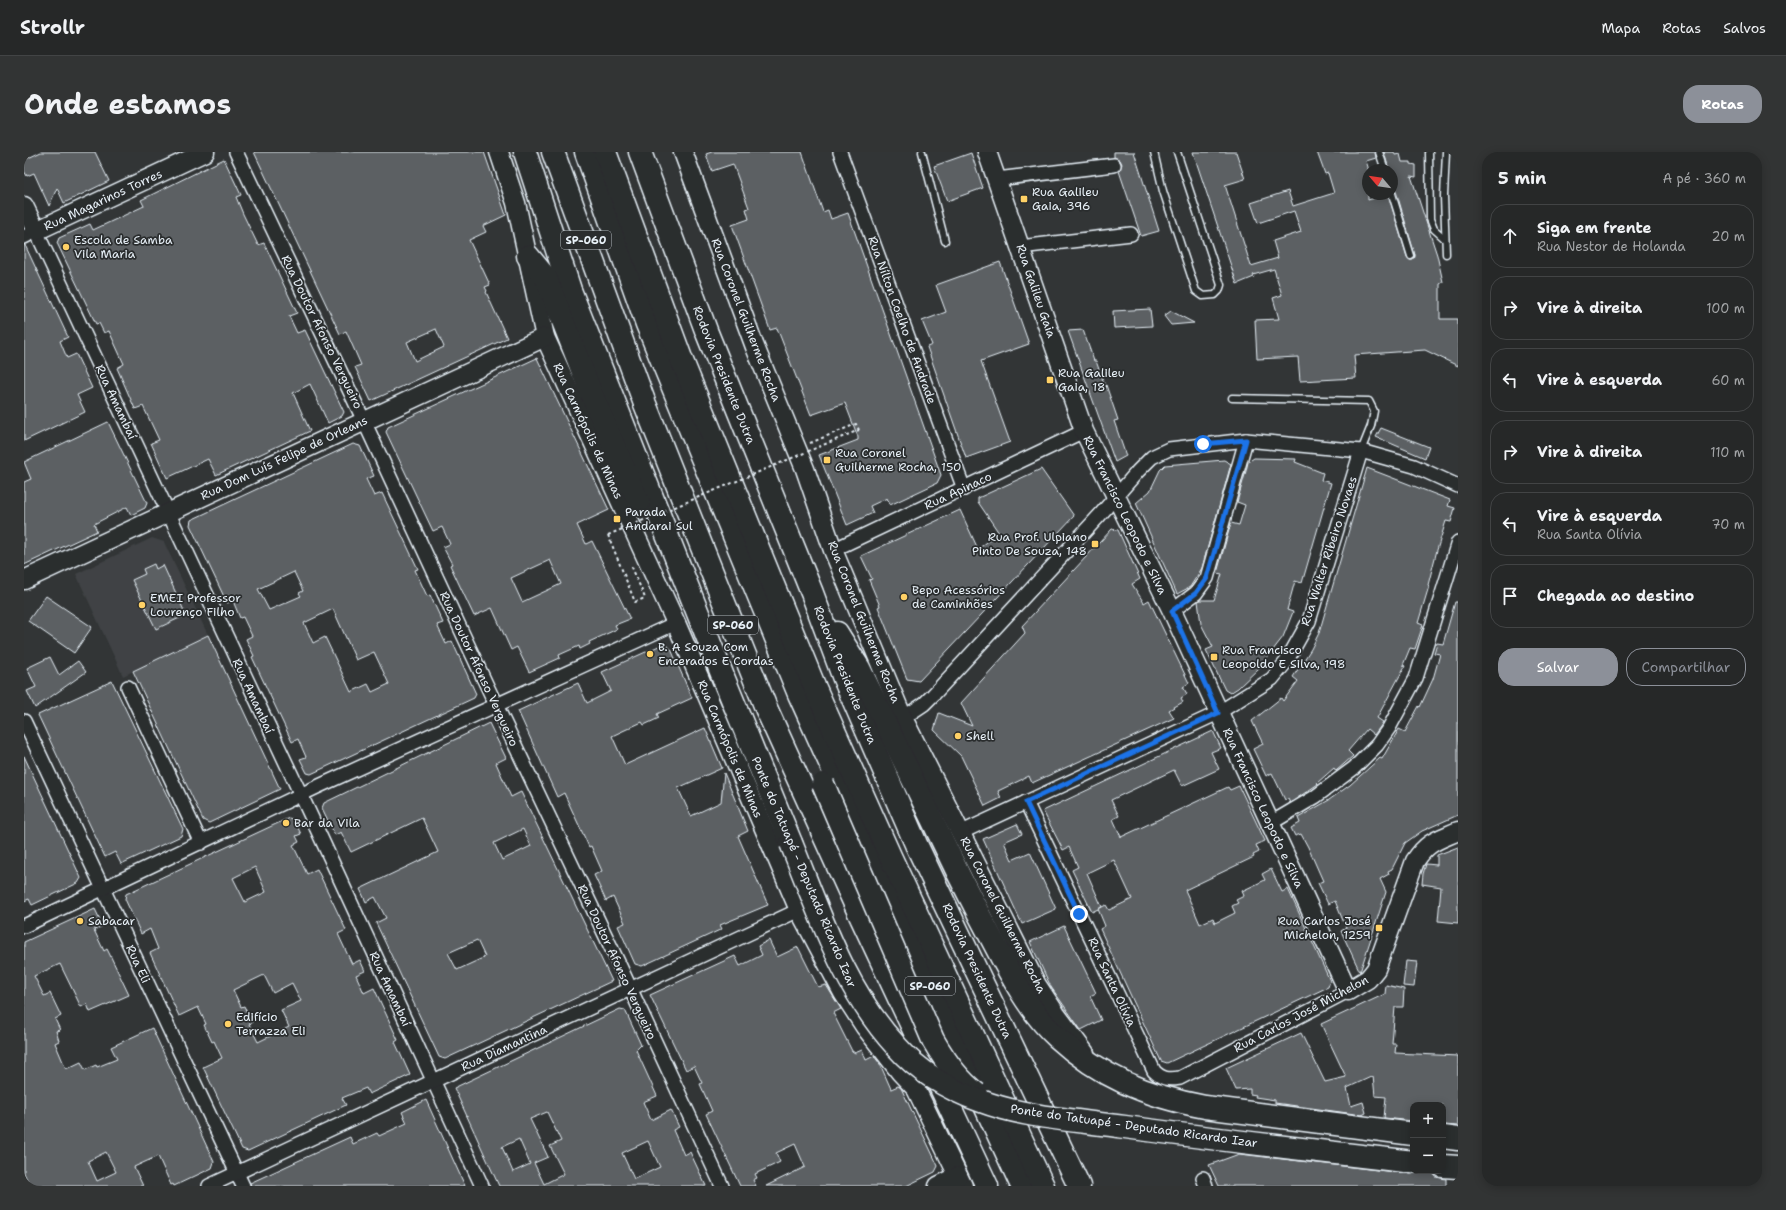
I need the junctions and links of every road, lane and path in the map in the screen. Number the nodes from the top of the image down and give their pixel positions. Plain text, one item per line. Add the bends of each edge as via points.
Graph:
1 (205, 152) edge
2 (236, 152) edge
3 (499, 152) edge
4 (525, 152) edge
5 (553, 152) edge
6 (586, 152) edge
7 (605, 152) edge
8 (640, 152) edge
9 (683, 152) edge
10 (840, 152) edge
11 (922, 152) edge
12 (988, 152) edge
13 (1154, 152) edge
14 (1177, 152) edge
15 (1379, 152) edge
16 (1429, 152) edge
17 (1446, 152) edge
18 (1382, 164) edge
19 (1114, 165) dead end
20 (997, 179) junction
21 (1394, 200) edge
22 (24, 206) edge
23 (30, 234) edge
24 (1130, 234) dead end
25 (1445, 239) junction
26 (945, 241) dead end
27 (1020, 246) junction
28 (1446, 254) dead end
29 (528, 256) junction
30 (1412, 256) dead end
31 (545, 337) junction
32 (1232, 398) dead end
33 (364, 421) junction
34 (1084, 431) junction
35 (1246, 440) junction
36 (808, 444) dead end
37 (1361, 451) junction
38 (1458, 486) edge
39 (964, 489) junction
40 (1116, 496) junction
41 (168, 513) junction
42 (725, 516) junction
43 (1458, 542) edge
44 (833, 550) junction
45 (630, 563) dead end
46 (24, 580) edge
47 (812, 593) junction
48 (1172, 611) junction
49 (676, 623) junction
50 (724, 679) junction
51 (128, 687) dead end
52 (496, 706) junction
53 (1218, 713) junction
54 (903, 718) junction
55 (24, 720) edge
56 (301, 795) junction
57 (1026, 802) junction
58 (1271, 823) junction
59 (1458, 831) edge
60 (960, 832) junction
61 (201, 843) junction
62 (103, 889) junction
63 (799, 910) junction
64 (24, 926) edge
65 (630, 989) junction
66 (1348, 991) junction
67 (1097, 1067) junction
68 (1180, 1078) joint
69 (432, 1081) junction
70 (1030, 1082) junction
71 (992, 1104) junction
72 (1410, 1134) edge
73 (1446, 1137) edge
74 (1458, 1139) edge
75 (1410, 1162) edge
76 (1446, 1166) edge
77 (1458, 1167) edge
78 (236, 1173) junction
79 (960, 1181) edge
80 (209, 1186) edge
81 (243, 1186) edge
82 (482, 1186) edge
83 (722, 1186) edge
84 (938, 1186) edge
85 (987, 1186) edge
86 (1022, 1186) edge
87 (1043, 1186) edge
88 (1068, 1186) edge
89 (1079, 1186) edge

1 - 23 main road, Rua Magarinos Torres
2 - 33 street, Rua Doutor Afonso Vergueiro
3 - 29 main road, Rua Carmópolis de Minas via 516,203
4 - 50 highway via 570,290
5 - 85 highway, SP-060 via 645,404 766,708
6 - 42 highway, SP-060 via 647,324
7 - 87 highway, SP-060 via 682,361 815,688
8 - 47 highway, Rodovia Presidente Dutra via 707,333
9 - 44 main road, Rua Coronel Guilherme Rocha via 755,347 805,469
10 - 39 street, Rua Nílton Coelho de Andrade
11 - 26 lane
12 - 20 main road, Rua Galileu Gaia
13 - 14 lane via 1163,191 1196,291 1203,296 1215,295 1220,291 1221,284
15 - 18 lane
16 - 25 lane via 1430,219 1434,229
17 - 25 lane
19 - 20 street
20 - 27 main road, Rua Galileu Gaia
21 - 30 lane
22 - 23 main road, Rua Amambaí
23 - 41 street, Rua Amambaí
24 - 27 street
25 - 28 lane
27 - 34 main road, Rua Galileu Gaia
29 - 31 main road, Rua Carmópolis de Minas
29 - 50 highway via 546,278 594,400 686,612
31 - 33 main road, Rua Dom Luís Felipe de Orleans
31 - 49 main road, Rua Carmópolis de Minas
32 - 37 lane via 1369,401 1374,411
33 - 41 main road, Rua Dom Luís Felipe de Orleans
33 - 52 street, Rua Doutor Afonso Vergueiro
34 - 39 street, Rua Apinaco
34 - 40 main road, Rua Francisco Leopodo e Silva
35 - 37 street
35 - 40 street via 1169,449 1152,457
35 - 48 street via 1207,578 1196,593
36 - 45 path, bridge via 856,424 859,430 608,535 635,602 645,598
37 - 38 street via 1414,466
37 - 53 street, Rua Walter Ribeiro Novaes via 1309,621 1286,662 1272,679
39 - 44 street, Rua Apinaco
40 - 48 main road, Rua Francisco Leopodo e Silva
40 - 54 street via 934,695
41 - 46 main road, Rua Dom Luís Felipe de Orleans
41 - 56 street, Rua Amambaí
42 - 71 highway, bridge via 729,559 933,1040 948,1066 968,1087
42 - 86 highway, SP-060 via 799,694
43 - 58 street via 1416,678 1390,728 1354,768 1315,797
44 - 54 main road, Rua Coronel Guilherme Rocha
47 - 67 highway via 859,668 979,915 1018,988 1057,1037
47 - 70 highway, Rodovia Presidente Dutra via 843,676 916,844
48 - 53 main road, Rua Francisco Leopodo e Silva
49 - 52 street
49 - 63 main road, Rua Carmópolis de Minas
50 - 71 highway, Ponte do Tatuapé - Deputado Ricardo Izar, bridge via 833,946 855,992 898,1049 923,1070 951,1089
51 - 61 street
52 - 56 street
52 - 65 street, Rua Doutor Afonso Vergueiro
53 - 57 street, Rua Walter Ribeiro Novaes
53 - 58 main road, Rua Francisco Leopodo e Silva
54 - 60 main road, Rua Coronel Guilherme Rocha
55 - 62 street, Rua Eli
56 - 61 street
56 - 69 street, Rua Amambaí
57 - 60 street, Rua Walter Ribeiro Novaes
57 - 68 street, Rua Santa Olívia via 1154,1071 1161,1078
58 - 66 main road, Rua Francisco Leopodo e Silva
59 - 66 main road, Rua Carlos José Michelon via 1427,845 1415,860 1376,969 1368,980
60 - 67 main road, Rua Coronel Guilherme Rocha via 1037,985 1076,1043
61 - 62 street
62 - 64 street
62 - 78 street, Rua Eli
63 - 65 street, Rua Diamantina
63 - 79 main road, Rua Carmópolis de Minas via 843,993 865,1026 916,1090
65 - 69 street, Rua Diamantina
65 - 83 street, Rua Doutor Afonso Vergueiro
66 - 68 street, Rua Carlos José Michelon
67 - 72 highway via 1143,1092 1173,1101
69 - 78 street, Rua Diamantina
69 - 82 street, Rua Amambaí
70 - 88 highway via 1051,1148
70 - 89 highway, Rodovia Presidente Dutra
71 - 75 highway, Ponte do Tatuapé - Deputado Ricardo Izar, bridge via 1021,1112
73 - 74 highway
76 - 77 highway
78 - 80 street, Rua Diamantina
78 - 81 street, Rua Eli
79 - 84 main road

